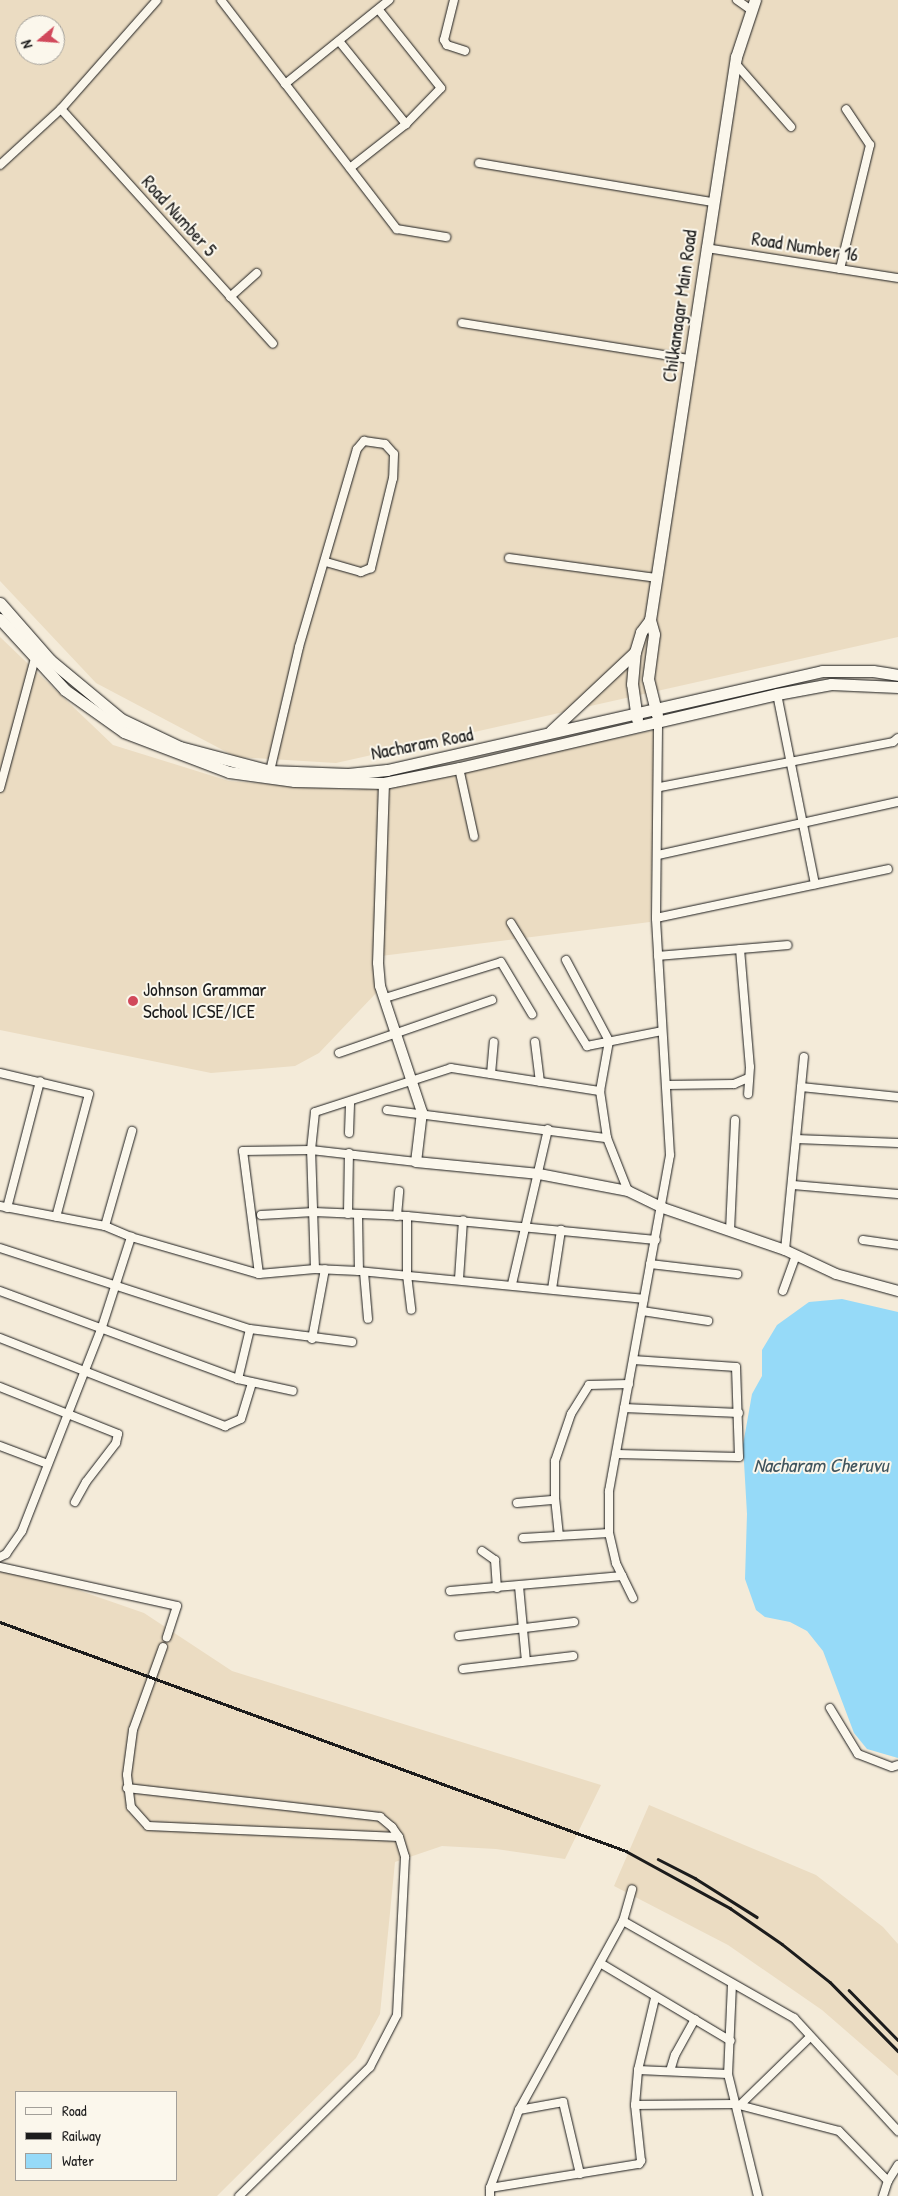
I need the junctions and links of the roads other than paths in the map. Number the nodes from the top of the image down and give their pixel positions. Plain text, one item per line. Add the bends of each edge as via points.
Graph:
1 (157, 0) edge
2 (221, 0) edge
3 (389, 0) edge
4 (454, 0) edge
5 (737, 0) edge
6 (753, 5) edge
7 (379, 10) junction
8 (339, 41) junction
9 (465, 51) dead end
10 (735, 63) junction
11 (286, 84) junction
12 (61, 109) junction
13 (846, 109) dead end
14 (406, 124) junction
15 (791, 128) dead end
16 (479, 163) dead end
17 (0, 165) edge
18 (350, 168) junction
19 (712, 202) junction
20 (446, 238) dead end
21 (706, 248) junction
22 (840, 269) junction
23 (256, 273) dead end
24 (898, 278) edge
25 (230, 297) junction
26 (462, 323) dead end
27 (272, 344) dead end
28 (690, 359) junction
29 (508, 558) dead end
30 (326, 562) junction
31 (656, 578) junction
32 (0, 603) edge
33 (0, 619) edge
34 (650, 620) junction
35 (635, 652) junction
36 (37, 654) junction
37 (898, 675) edge
38 (898, 688) edge
39 (778, 694) junction
40 (656, 709) junction
41 (636, 714) junction
42 (658, 722) junction
43 (638, 726) junction
44 (549, 732) junction
45 (898, 738) edge
46 (790, 763) junction
47 (459, 768) junction
48 (270, 771) junction
49 (384, 782) junction
50 (660, 787) junction
51 (0, 788) edge
52 (898, 802) edge
53 (801, 825) junction
54 (474, 836) dead end
55 (658, 855) junction
56 (888, 869) dead end
57 (815, 884) junction
58 (656, 918) junction
59 (511, 924) dead end
60 (788, 945) dead end
61 (740, 949) junction
62 (658, 956) junction
63 (566, 960) dead end
64 (385, 998) junction
65 (492, 1000) dead end
66 (532, 1014) dead end
67 (396, 1032) junction
68 (662, 1032) junction
69 (609, 1041) junction
70 (494, 1042) dead end
71 (535, 1042) dead end
72 (340, 1053) dead end
73 (804, 1057) dead end
74 (0, 1073) edge
75 (491, 1074) junction
76 (748, 1078) junction
77 (40, 1081) junction
78 (412, 1082) junction
79 (540, 1082) junction
80 (666, 1085) junction
81 (800, 1087) junction
82 (600, 1091) junction
83 (748, 1094) dead end
84 (898, 1097) edge
85 (350, 1102) junction
86 (387, 1110) dead end
87 (422, 1112) junction
88 (735, 1120) dead end
89 (548, 1129) junction
90 (132, 1131) dead end
91 (349, 1133) dead end
92 (607, 1138) junction
93 (796, 1139) junction
94 (898, 1143) edge
95 (311, 1150) junction
96 (349, 1153) junction
97 (416, 1162) junction
98 (539, 1174) junction
99 (793, 1185) junction
100 (399, 1191) dead end
101 (628, 1191) junction
102 (898, 1194) edge
103 (4, 1207) edge
104 (663, 1208) junction
105 (314, 1212) junction
106 (348, 1214) junction
107 (358, 1215) junction
108 (260, 1216) dead end
109 (397, 1216) junction
110 (407, 1216) junction
111 (56, 1217) junction
112 (463, 1220) junction
113 (105, 1226) junction
114 (525, 1228) junction
115 (561, 1230) junction
116 (730, 1231) junction
117 (131, 1237) junction
118 (656, 1240) junction
119 (863, 1240) dead end
120 (898, 1245) edge
121 (0, 1248) edge
122 (785, 1250) junction
123 (796, 1256) junction
124 (650, 1264) junction
125 (315, 1269) junction
126 (325, 1269) junction
127 (362, 1271) junction
128 (259, 1274) junction
129 (737, 1274) dead end
130 (407, 1276) junction
131 (459, 1279) junction
132 (117, 1283) junction
133 (512, 1284) junction
134 (552, 1289) junction
135 (0, 1291) edge
136 (783, 1291) dead end
137 (898, 1291) edge
138 (644, 1299) junction
139 (411, 1310) dead end
140 (642, 1311) junction
141 (368, 1319) dead end
142 (708, 1321) dead end
143 (102, 1327) junction
144 (250, 1329) junction
145 (0, 1338) edge
146 (312, 1338) junction
147 (352, 1342) dead end
148 (633, 1360) junction
149 (83, 1370) junction
150 (238, 1379) junction
151 (252, 1383) junction
152 (629, 1384) junction
153 (0, 1387) edge
154 (293, 1391) dead end
155 (624, 1408) junction
156 (68, 1412) junction
157 (739, 1413) junction
158 (0, 1446) edge
159 (617, 1454) junction
160 (48, 1464) junction
161 (555, 1500) junction
162 (76, 1502) dead end
163 (517, 1503) dead end
164 (610, 1533) junction
165 (559, 1536) junction
166 (523, 1538) dead end
167 (482, 1551) dead end
168 (0, 1558) edge
169 (0, 1567) edge
170 (622, 1576) junction
171 (519, 1586) junction
172 (497, 1588) junction
173 (450, 1591) dead end
174 (633, 1598) dead end
175 (574, 1622) dead end
176 (523, 1629) junction
177 (459, 1636) dead end
178 (166, 1637) dead end
179 (163, 1647) dead end
180 (573, 1656) dead end
181 (526, 1661) junction
182 (463, 1668) dead end
183 (830, 1708) dead end
184 (898, 1765) edge
185 (127, 1788) junction
186 (399, 1838) junction
187 (632, 1889) dead end
188 (623, 1921) junction
189 (600, 1964) junction
190 (732, 1984) junction
191 (655, 1998) junction
192 (695, 2019) junction
193 (809, 2038) junction
194 (731, 2041) junction
195 (638, 2070) junction
196 (670, 2071) junction
197 (728, 2074) junction
198 (737, 2104) junction
199 (635, 2105) junction
200 (519, 2110) junction
201 (898, 2132) edge
202 (898, 2165) edge
203 (580, 2174) junction
204 (888, 2181) junction
205 (490, 2192) edge
206 (239, 2196) edge
207 (758, 2196) edge
208 (883, 2196) edge

1 - 12 street
2 - 11 street
3 - 7 street
4 - 9 street via 444,40
5 - 6 street
6 - 10 main road, Chilkanagar Main Road
7 - 8 street
7 - 14 street via 441,88
8 - 11 street
8 - 14 street
10 - 15 street
10 - 19 main road, Chilkanagar Main Road
11 - 18 street
12 - 17 street
12 - 25 street, Road Number 5
13 - 22 street via 870,145
14 - 18 street
16 - 19 street
18 - 20 street via 397,229
19 - 21 main road, Chilkanagar Main Road
21 - 22 street, Road Number 16
21 - 28 main road, Chilkanagar Main Road
22 - 24 street, Road Number 16
23 - 25 street
25 - 27 street, Road Number 5
26 - 28 street
28 - 31 main road, Chilkanagar Main Road
29 - 31 street
30 - 30 street via 361,572 371,568 393,478 394,454 385,444 364,441 357,449
30 - 48 street via 299,647
31 - 34 main road, Chilkanagar Main Road
32 - 36 main road, Nacharam Road
33 - 36 main road, Nacharam Road
34 - 35 main road via 641,632
34 - 40 main road via 654,634 648,679
35 - 41 main road via 632,684
35 - 44 main road
36 - 48 main road, Nacharam Road via 86,693 144,732 211,758
36 - 49 main road, Nacharam Road via 65,690 124,732 208,766 246,776 286,780
36 - 51 street
37 - 40 main road, Nacharam Road via 873,671 822,671
38 - 39 main road, Nacharam Road via 831,684
39 - 42 main road, Nacharam Road
39 - 46 street
40 - 41 main road, Nacharam Road
40 - 42 main road
41 - 43 main road
41 - 44 main road, Nacharam Road
42 - 43 main road, Nacharam Road
42 - 50 street
43 - 47 main road, Nacharam Road
44 - 48 main road, Nacharam Road via 387,770 348,774
45 - 46 street
46 - 50 street
46 - 53 street
47 - 49 main road, Nacharam Road
47 - 54 street
49 - 64 street via 378,963 380,986
50 - 55 street
52 - 53 street
53 - 55 street
53 - 57 street
55 - 58 street
56 - 57 street
57 - 58 street
58 - 62 street
59 - 69 street via 587,1046
60 - 61 street
61 - 62 street
61 - 76 street via 750,1067
62 - 68 street
63 - 69 street
64 - 66 street via 501,962
64 - 67 street
65 - 67 street
67 - 72 street
67 - 78 street
68 - 69 street
68 - 80 street
69 - 82 street
70 - 75 street
71 - 79 street
73 - 81 street
74 - 77 street
75 - 78 street via 450,1068
75 - 79 street
76 - 80 street via 734,1084
76 - 83 street
77 - 103 street
77 - 111 street via 89,1094
78 - 85 street
78 - 87 street
79 - 82 street
80 - 104 street via 670,1155
81 - 84 street
81 - 93 street
82 - 92 street
85 - 91 street
85 - 95 street via 315,1112
86 - 87 street
87 - 89 street
87 - 97 street
88 - 116 street
89 - 92 street
89 - 98 street
90 - 113 street
92 - 101 street
93 - 94 street
93 - 99 street
95 - 96 street
95 - 105 street
95 - 128 street via 243,1152
96 - 97 street
96 - 106 street
97 - 98 street
98 - 101 street
98 - 114 street
99 - 102 street
99 - 122 street
100 - 109 street
101 - 104 street
103 - 111 street
104 - 116 street
104 - 118 street
105 - 106 street
105 - 108 street
105 - 125 street
106 - 107 street
107 - 109 street
107 - 127 street
109 - 110 street
110 - 112 street
110 - 130 street
111 - 113 street
112 - 114 street
112 - 131 street
113 - 117 street
114 - 115 street
114 - 133 street
115 - 118 street
115 - 134 street
116 - 122 street
117 - 128 street
117 - 132 street
118 - 124 street
119 - 120 street
121 - 132 street
122 - 123 street
123 - 136 street
123 - 137 street via 836,1274
124 - 129 street
124 - 138 street
125 - 126 street
125 - 128 street
126 - 127 street
126 - 146 street
127 - 130 street
127 - 141 street
130 - 131 street
130 - 139 street
131 - 133 street
132 - 143 street
132 - 144 street
133 - 134 street
134 - 138 street
135 - 143 street
138 - 140 street
140 - 142 street
140 - 148 street
143 - 149 street
143 - 150 street
144 - 146 street
144 - 150 street
145 - 149 street
146 - 147 street
148 - 152 street
148 - 157 street via 736,1366
149 - 151 street via 225,1426 241,1419
149 - 156 street
150 - 151 street
151 - 154 street
152 - 155 street
152 - 161 street via 588,1385 561,1440 555,1461
153 - 156 street
155 - 157 street
155 - 159 street
156 - 160 street
156 - 162 street via 118,1434 119,1438
157 - 159 street via 739,1458
158 - 160 street
159 - 164 street via 609,1492
160 - 168 street via 22,1531
161 - 163 street
161 - 165 street
164 - 165 street
164 - 170 street
165 - 166 street
167 - 172 street via 495,1560
169 - 178 street via 178,1606
170 - 171 street
170 - 174 street
171 - 172 street
171 - 176 street
172 - 173 street
175 - 176 street
176 - 177 street
176 - 181 street
179 - 185 street via 133,1730
180 - 181 street
181 - 182 street
183 - 184 street via 858,1754 892,1766
185 - 186 street via 380,1817 392,1826
185 - 186 street via 136,1815 153,1828
186 - 206 street via 405,1857 397,2015 370,2067
187 - 188 street
188 - 189 street
188 - 190 street
189 - 191 street
189 - 200 street
190 - 193 street via 794,2018
190 - 194 street
191 - 192 street
191 - 195 street
192 - 194 street
192 - 196 street
193 - 198 street
193 - 201 street
194 - 197 street
195 - 196 street
195 - 199 street
196 - 197 street
197 - 198 street
198 - 199 street
198 - 204 street via 839,2131
198 - 207 street
199 - 203 street via 639,2164
200 - 203 street via 563,2102
200 - 205 street
202 - 204 street
203 - 205 street
204 - 208 street

